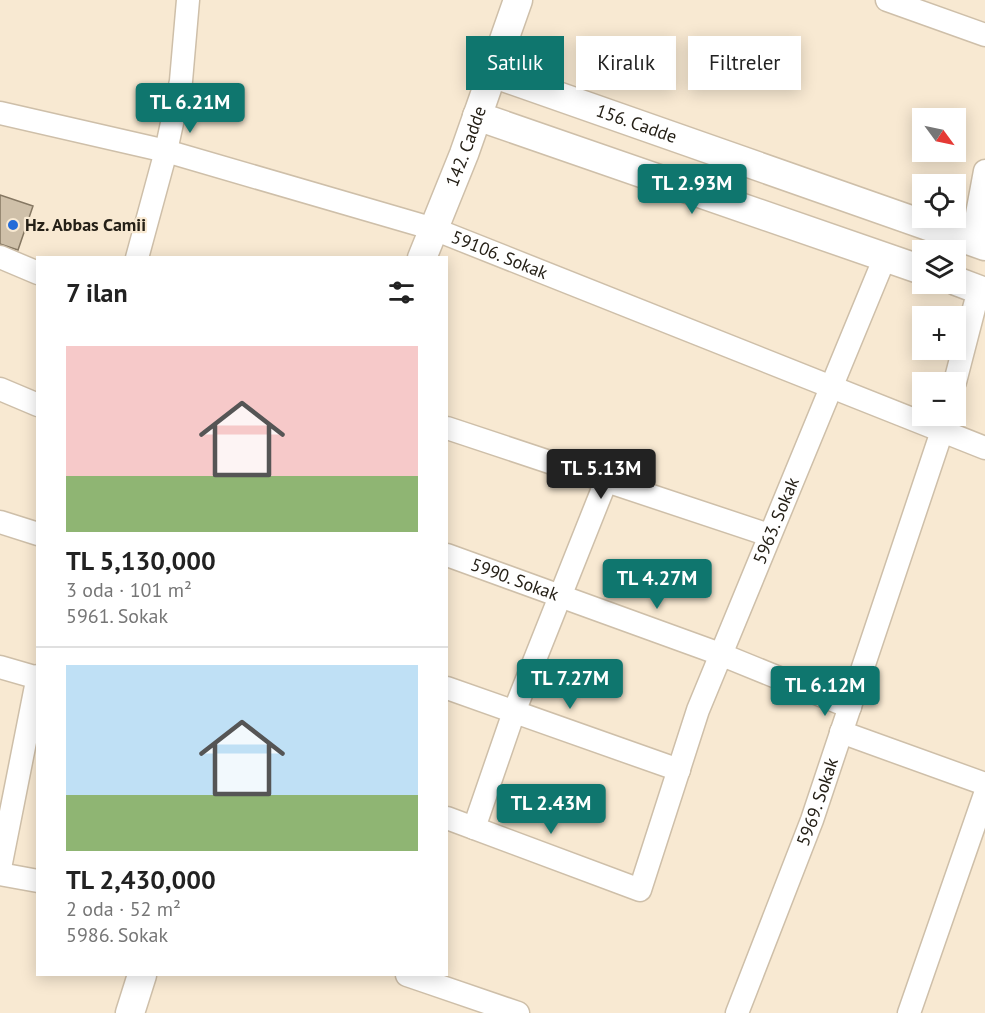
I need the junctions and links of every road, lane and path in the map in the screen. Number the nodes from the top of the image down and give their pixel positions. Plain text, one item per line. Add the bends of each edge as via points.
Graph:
1 (188, 0) edge
2 (518, 0) edge
3 (887, 0) edge
4 (985, 35) edge
5 (505, 36) edge
6 (486, 90) edge
7 (540, 90) edge
8 (0, 113) edge
9 (477, 116) junction
10 (166, 150) junction
11 (985, 171) edge
12 (434, 229) junction
13 (979, 244) edge
14 (138, 256) edge
15 (423, 256) edge
16 (0, 257) edge
17 (885, 257) junction
18 (912, 266) edge
19 (36, 272) edge
20 (973, 288) edge
21 (957, 372) edge
22 (832, 387) junction
23 (0, 389) edge
24 (36, 404) edge
25 (912, 413) edge
26 (943, 426) edge
27 (949, 426) edge
28 (448, 428) edge
29 (985, 448) edge
30 (606, 481) junction
31 (0, 522) edge
32 (36, 533) edge
33 (769, 535) junction
34 (448, 555) edge
35 (560, 596) junction
36 (720, 654) junction
37 (0, 667) edge
38 (36, 677) edge
39 (36, 682) edge
40 (448, 688) edge
41 (850, 706) junction
42 (514, 712) junction
43 (842, 732) junction
44 (679, 770) junction
45 (985, 784) edge
46 (985, 794) edge
47 (448, 818) edge
48 (474, 828) junction
49 (0, 868) edge
50 (0, 874) edge
51 (36, 881) edge
52 (142, 976) edge
53 (410, 976) edge
54 (130, 1013) edge
55 (518, 1013) edge
56 (737, 1013) edge
57 (909, 1013) edge

1 - 10 street via 181,81
2 - 5 street, 142. Cadde
3 - 4 street
6 - 9 street, 142. Cadde
7 - 13 street, 156. Cadde
8 - 10 street, 59106. Sokak
9 - 12 street, 142. Cadde
9 - 17 street
10 - 12 street, 59106. Sokak
10 - 14 street
11 - 13 street
12 - 15 street, 142. Cadde
12 - 22 street, 59106. Sokak
16 - 19 street
17 - 18 street
17 - 22 street, 5963. Sokak
20 - 21 street
22 - 25 street, 59106. Sokak
22 - 33 street, 5963. Sokak
23 - 24 street
26 - 41 street, 5969. Sokak
27 - 29 street, 59106. Sokak
28 - 30 street
30 - 33 street
30 - 35 street
31 - 32 street
33 - 36 street, 5963. Sokak
34 - 35 street, 5990. Sokak
35 - 36 street, 5990. Sokak
35 - 42 street
36 - 41 street, 5990. Sokak
36 - 44 street, 5963. Sokak
37 - 38 street
39 - 49 street
40 - 42 street
41 - 43 street, 5969. Sokak
42 - 44 street
42 - 48 street
43 - 45 street
43 - 56 street, 5969. Sokak
44 - 48 street, 5963. Sokak via 640,890
46 - 57 street
47 - 48 street
50 - 51 street
52 - 54 street
53 - 55 street

